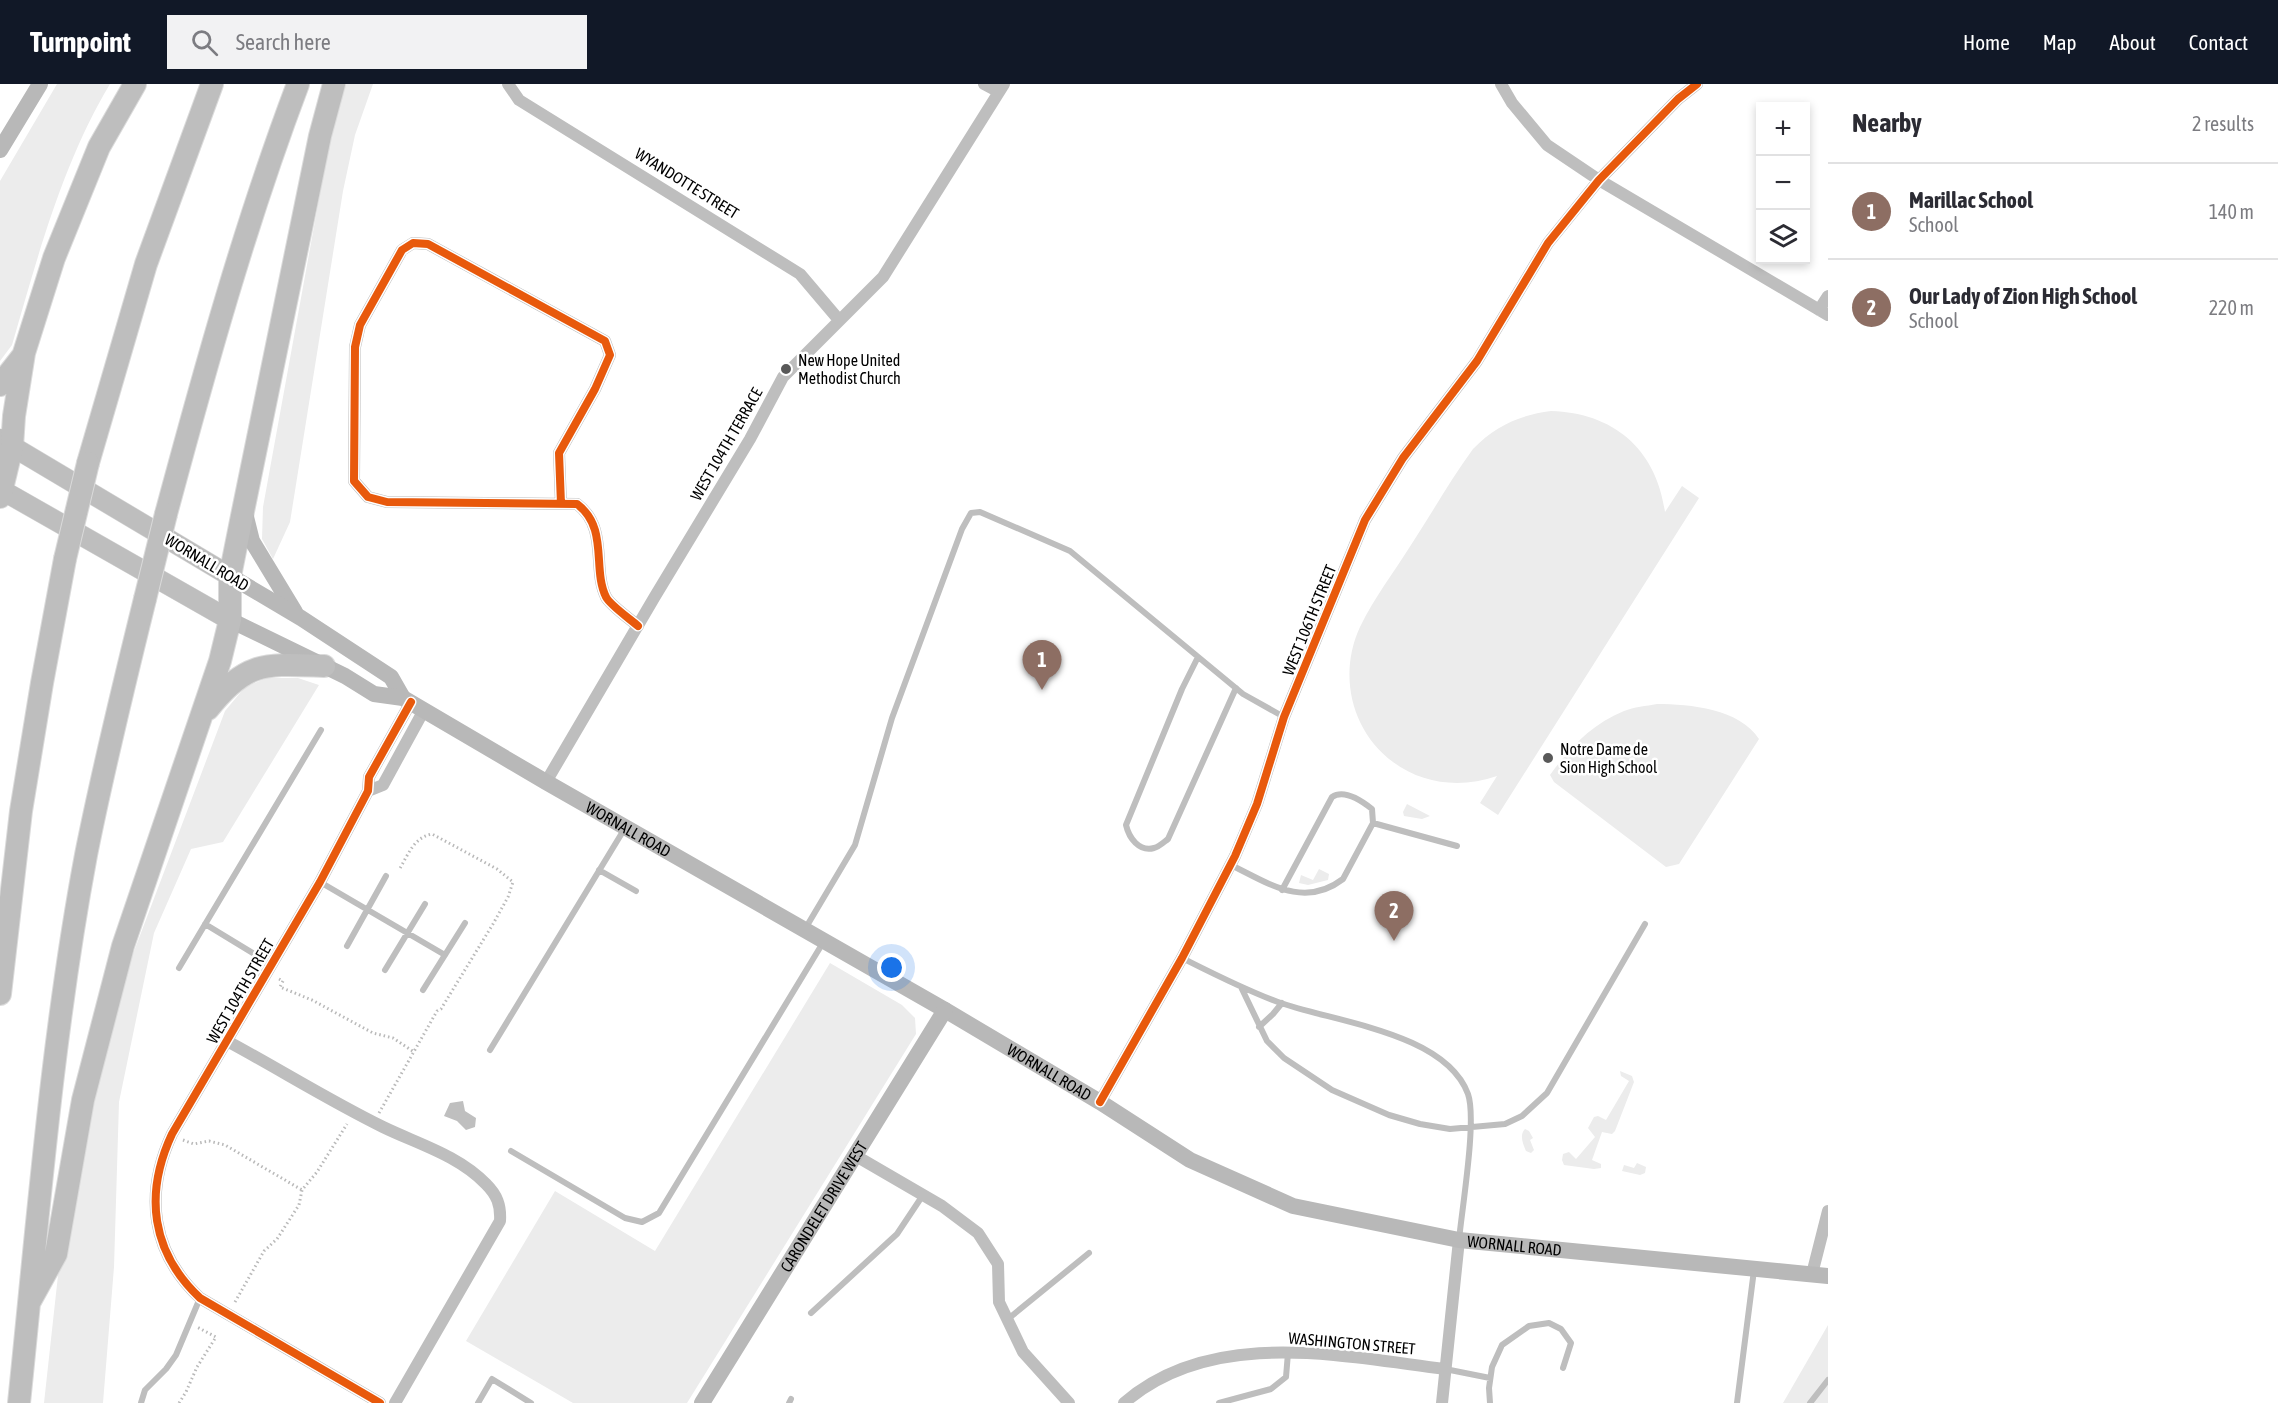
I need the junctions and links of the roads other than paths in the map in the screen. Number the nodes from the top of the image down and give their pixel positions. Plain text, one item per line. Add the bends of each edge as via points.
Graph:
1 (40, 84) edge
2 (135, 84) edge
3 (212, 84) edge
4 (298, 84) edge
5 (334, 84) edge
6 (984, 84) edge
7 (1501, 84) edge
8 (1696, 84) edge
9 (508, 85) edge
10 (1001, 88) edge
11 (0, 150) edge
12 (1599, 180) junction
13 (1828, 296) edge
14 (1824, 312) edge
15 (839, 320) junction
16 (24, 353) junction
17 (0, 386) edge
18 (4, 444) edge
19 (1, 492) edge
20 (561, 504) junction
21 (244, 507) junction
22 (230, 576) junction
23 (297, 616) junction
24 (230, 620) junction
25 (638, 626) junction
26 (1198, 657) junction
27 (324, 666) junction
28 (1236, 688) junction
29 (413, 703) junction
30 (202, 717) junction
31 (1284, 717) junction
32 (321, 730) dead end
33 (546, 782) junction
34 (1373, 823) junction
35 (625, 827) junction
36 (1457, 846) dead end
37 (1230, 865) junction
38 (599, 870) junction
39 (386, 876) dead end
40 (320, 882) junction
41 (1282, 890) junction
42 (636, 891) dead end
43 (425, 904) dead end
44 (369, 910) junction
45 (465, 923) dead end
46 (205, 924) junction
47 (1645, 924) dead end
48 (805, 930) junction
49 (407, 933) junction
50 (824, 940) junction
51 (347, 946) dead end
52 (445, 955) junction
53 (1182, 958) junction
54 (179, 968) dead end
55 (269, 968) junction
56 (386, 970) dead end
57 (1241, 987) junction
58 (423, 990) dead end
59 (0, 994) edge
60 (1282, 1003) junction
61 (945, 1010) junction
62 (1258, 1027) junction
63 (227, 1041) junction
64 (490, 1050) dead end
65 (1100, 1102) junction
66 (1470, 1128) junction
67 (511, 1151) dead end
68 (856, 1156) junction
69 (923, 1195) junction
70 (1828, 1211) edge
71 (1459, 1240) junction
72 (1089, 1253) dead end
73 (1754, 1269) junction
74 (1820, 1275) edge
75 (200, 1298) junction
76 (29, 1304) junction
77 (811, 1313) dead end
78 (1007, 1320) junction
79 (1288, 1353) junction
80 (1563, 1368) dead end
81 (1445, 1370) junction
82 (1490, 1378) junction
83 (1828, 1380) edge
84 (19, 1403) edge
85 (141, 1403) edge
86 (380, 1403) edge
87 (395, 1403) edge
88 (478, 1403) edge
89 (531, 1403) edge
90 (702, 1403) edge
91 (1069, 1403) edge
92 (1124, 1403) edge
93 (1219, 1403) edge
94 (1442, 1403) edge
95 (1490, 1403) edge
96 (1737, 1403) edge
97 (1810, 1403) edge

1 - 11 main road
2 - 16 highway via 99,147 54,258
3 - 59 highway, bridge via 146,264 88,463 65,559 21,811
4 - 76 highway, bridge via 205,369 101,783 55,1057
5 - 21 highway
6 - 10 street
7 - 12 street via 1547,145
8 - 12 street, WEST 106TH STREET
9 - 15 street, WYANDOTTE STREET via 519,100 800,274
10 - 15 street, WEST 104TH TERRACE via 883,277
12 - 14 street
12 - 31 street, WEST 106TH STREET via 1548,243 1477,361 1403,458 1365,520
13 - 14 street
15 - 25 street, WEST 104TH TERRACE via 783,377
16 - 17 highway
16 - 18 highway via 14,416
18 - 19 highway
18 - 22 main road, WORNALL ROAD
19 - 24 main road, WORNALL ROAD
20 - 20 street via 387,502 369,497 354,481 355,347 360,325 402,250 413,243 428,244 605,341 610,355 559,453
20 - 25 street via 577,504 586,511 599,547 606,598
21 - 22 highway
21 - 23 main road via 252,541
22 - 23 main road, WORNALL ROAD
22 - 24 highway
23 - 29 main road, WORNALL ROAD via 391,677
24 - 27 main road, WORNALL ROAD
24 - 30 highway
25 - 33 street, WEST 104TH TERRACE
26 - 28 lane
26 - 28 lane via 1126,825 1134,842 1155,848 1167,839
26 - 48 lane via 1070,551 980,512 971,513 892,718 855,845
27 - 29 main road, WORNALL ROAD via 374,694
27 - 30 highway via 260,667 225,688
28 - 31 lane
29 - 33 main road, WORNALL ROAD
29 - 40 street, WEST 104TH STREET via 383,785 368,791
30 - 76 highway via 123,946 83,1100 56,1254
31 - 37 street, WEST 106TH STREET via 1257,804
32 - 46 lane
33 - 35 main road, WORNALL ROAD
34 - 36 lane
34 - 41 lane via 1343,879 1335,885 1308,893
34 - 41 lane via 1368,806 1344,793 1332,797
35 - 38 lane
35 - 48 main road, WORNALL ROAD
37 - 41 lane
37 - 53 street, WEST 106TH STREET
38 - 42 lane
38 - 64 lane
39 - 44 lane
40 - 44 lane
40 - 55 street, WEST 104TH STREET
43 - 49 lane
44 - 49 lane
44 - 51 lane
45 - 52 lane
46 - 54 lane
46 - 55 lane
47 - 66 lane via 1547,1093 1522,1116 1504,1124
48 - 50 main road, WORNALL ROAD
49 - 52 lane
49 - 56 lane
50 - 61 main road, WORNALL ROAD
50 - 67 lane via 659,1213 642,1222 626,1218
52 - 58 lane
53 - 57 lane
53 - 65 street, WEST 106TH STREET
55 - 63 street, WEST 104TH STREET
57 - 60 lane
57 - 62 lane
60 - 62 lane
60 - 66 lane via 1397,1035 1441,1059 1459,1076 1469,1097
61 - 65 main road, WORNALL ROAD
61 - 68 main road, CARONDELET DRIVE WEST
62 - 66 lane via 1284,1058 1341,1094 1420,1124
63 - 75 street, WEST 104TH STREET via 172,1134 156,1189 160,1239 178,1274
63 - 87 street via 355,1112 456,1161 486,1184 501,1207 500,1221
65 - 71 main road, WORNALL ROAD via 1190,1160 1293,1206
66 - 71 lane
68 - 69 street
68 - 90 main road, CARONDELET DRIVE WEST
69 - 77 lane via 897,1234
69 - 78 street via 978,1233 998,1264 999,1302
70 - 74 street
71 - 73 main road, WORNALL ROAD
71 - 81 street
72 - 78 lane
73 - 74 main road, WORNALL ROAD
73 - 96 lane
75 - 85 lane via 176,1355 145,1390
75 - 86 street, WEST 104TH STREET
76 - 84 highway
78 - 91 street via 1023,1352
79 - 81 street, WASHINGTON STREET
79 - 92 street, WASHINGTON STREET via 1225,1356 1195,1364 1163,1377
79 - 93 lane via 1286,1377 1271,1389
80 - 82 lane via 1570,1343 1561,1329 1549,1323 1529,1326 1502,1345
81 - 82 lane
81 - 94 street
82 - 95 lane
83 - 97 lane
88 - 89 lane via 492,1379

